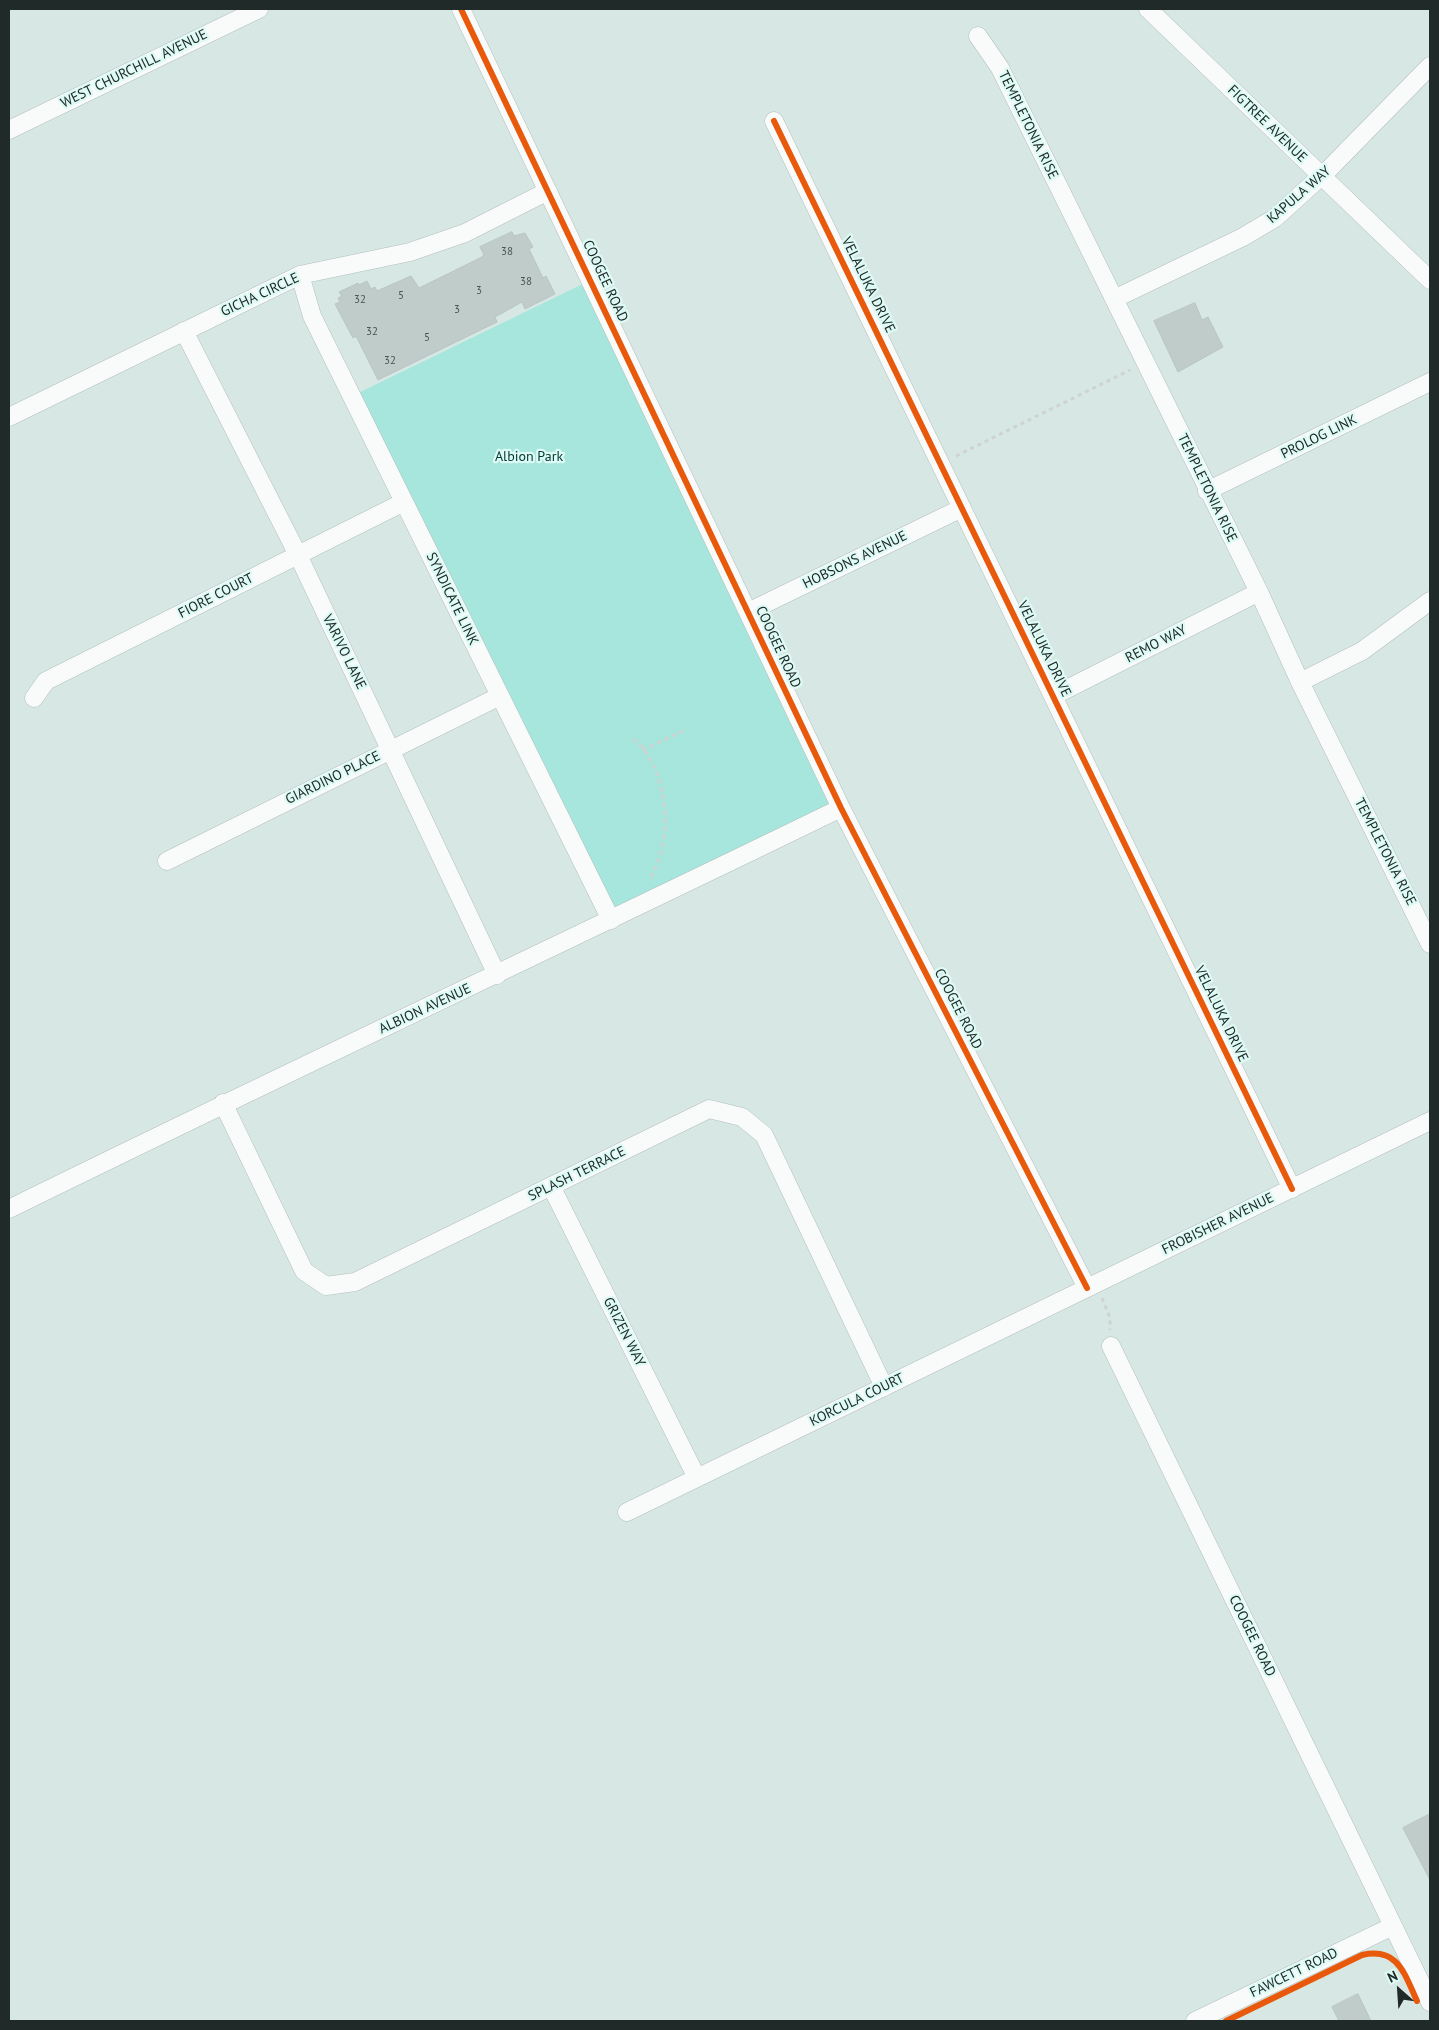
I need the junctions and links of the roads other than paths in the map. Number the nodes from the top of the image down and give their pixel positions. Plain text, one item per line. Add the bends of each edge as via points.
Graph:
1 (259, 9) edge
2 (461, 9) edge
3 (1148, 9) edge
4 (978, 36) dead end
5 (1430, 66) edge
6 (774, 121) dead end
7 (9, 130) edge
8 (1322, 176) junction
9 (548, 191) junction
10 (300, 275) junction
11 (1430, 280) edge
12 (1114, 299) junction
13 (184, 331) junction
14 (1430, 382) edge
15 (9, 417) edge
16 (1207, 491) junction
17 (404, 502) junction
18 (962, 508) junction
19 (298, 555) junction
20 (1259, 592) junction
21 (1430, 601) edge
22 (748, 612) junction
23 (1300, 682) junction
24 (500, 696) junction
25 (1053, 696) junction
26 (34, 698) dead end
27 (391, 750) junction
28 (841, 808) junction
29 (166, 861) dead end
30 (611, 920) junction
31 (1430, 944) edge
32 (497, 975) junction
33 (223, 1103) junction
34 (1430, 1122) edge
35 (552, 1186) junction
36 (1292, 1189) junction
37 (9, 1209) edge
38 (1091, 1286) junction
39 (1111, 1346) road end
40 (884, 1387) junction
41 (697, 1478) junction
42 (627, 1512) dead end
43 (1393, 1926) junction
44 (1430, 2002) edge
45 (1195, 2021) edge

1 - 7 street, WEST CHURCHILL AVENUE
2 - 9 street, COOGEE ROAD
3 - 8 street, FIGTREE AVENUE
4 - 12 street, TEMPLETONIA RISE via 1000,68
5 - 8 street, KAPULA WAY
6 - 18 street, VELALUKA DRIVE
8 - 11 street, FIGTREE AVENUE
8 - 12 street, KAPULA WAY via 1260,227
9 - 10 street, GICHA CIRCLE via 465,232 410,252
9 - 22 street, COOGEE ROAD
10 - 13 street, GICHA CIRCLE
10 - 17 street, SYNDICATE LINK via 312,316
12 - 16 street, TEMPLETONIA RISE
13 - 15 street, GICHA CIRCLE
13 - 19 street, VARIVO LANE
14 - 16 street, PROLOG LINK
16 - 20 street, TEMPLETONIA RISE
17 - 19 street, FIORE COURT
17 - 24 street, SYNDICATE LINK
18 - 22 street, HOBSONS AVENUE
18 - 25 street, VELALUKA DRIVE
19 - 26 street, FIORE COURT via 46,681
19 - 27 street, VARIVO LANE
20 - 23 street, TEMPLETONIA RISE
20 - 25 street, REMO WAY
21 - 23 street via 1362,651
22 - 28 street, COOGEE ROAD
23 - 31 street, TEMPLETONIA RISE
24 - 27 street, GIARDINO PLACE
24 - 30 street, SYNDICATE LINK
25 - 36 street, VELALUKA DRIVE
27 - 29 street, GIARDINO PLACE
27 - 32 street, VARIVO LANE
28 - 30 street, ALBION AVENUE
28 - 38 street, COOGEE ROAD
30 - 32 street, ALBION AVENUE
32 - 33 street, ALBION AVENUE
33 - 35 street, SPLASH TERRACE via 304,1272 326,1286 355,1282
33 - 37 street, ALBION AVENUE
34 - 36 street, FROBISHER AVENUE
35 - 40 street, SPLASH TERRACE via 709,1110 742,1117 764,1135
35 - 41 street, GRIZEN WAY
36 - 38 street, FROBISHER AVENUE
38 - 40 street, KORCULA COURT
39 - 43 street, COOGEE ROAD
40 - 41 street, KORCULA COURT
41 - 42 street, KORCULA COURT
43 - 44 street, COOGEE ROAD
43 - 45 street, FAWCETT ROAD

